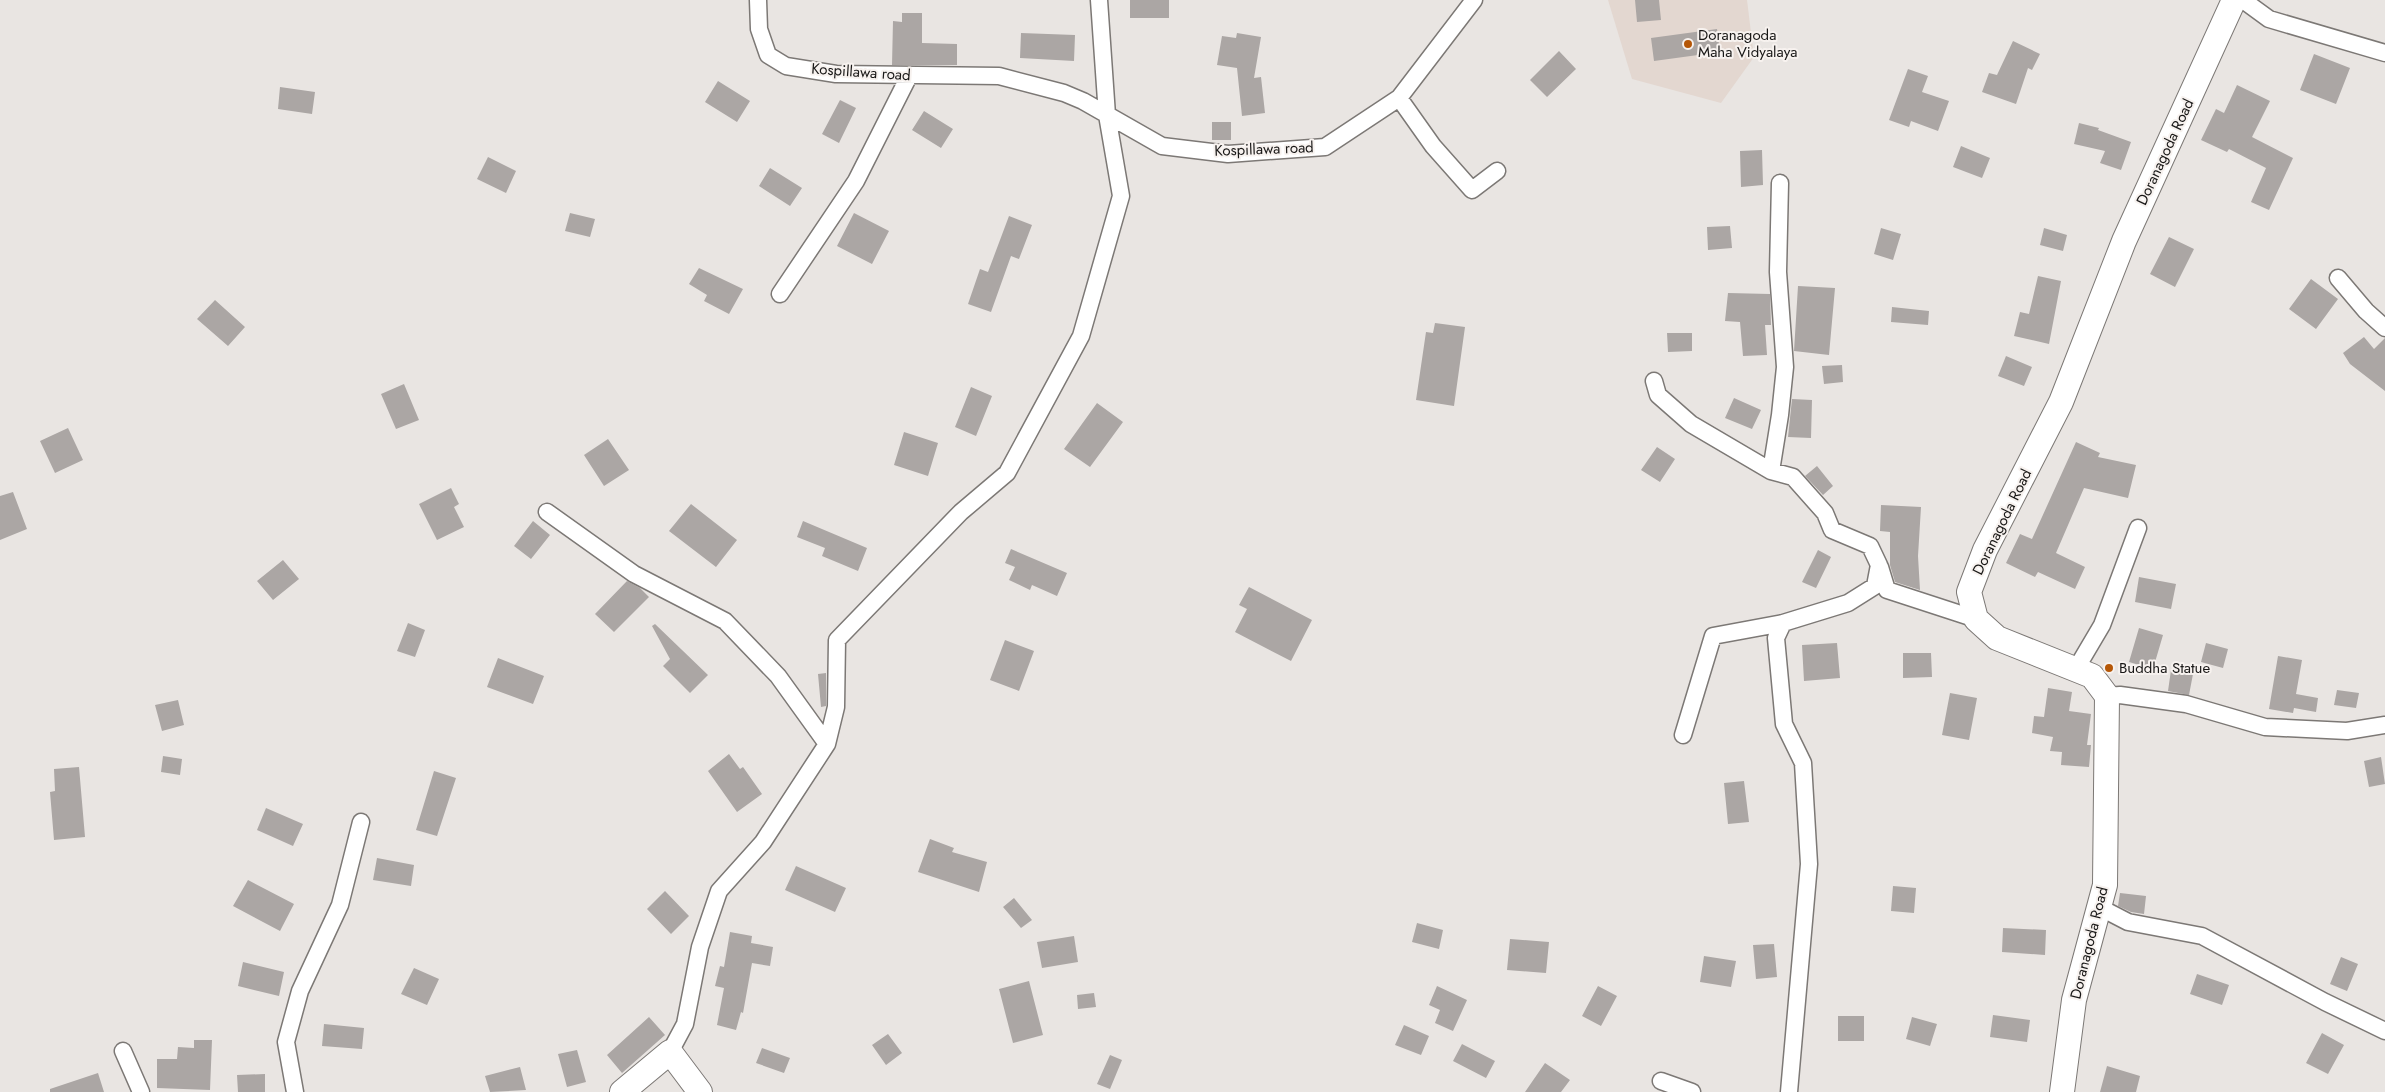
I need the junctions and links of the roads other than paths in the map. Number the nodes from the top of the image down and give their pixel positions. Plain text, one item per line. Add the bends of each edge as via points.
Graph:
1 (758, 0) edge
2 (1099, 0) edge
3 (1474, 0) edge
4 (2234, 0) edge
5 (2243, 0) edge
6 (2385, 53) edge
7 (909, 76) junction
8 (1399, 98) junction
9 (1107, 115) junction
10 (1497, 171) dead end
11 (1780, 183) dead end
12 (2338, 278) dead end
13 (780, 294) dead end
14 (2385, 328) edge
15 (1654, 380) dead end
16 (1771, 470) junction
17 (547, 512) dead end
18 (2138, 528) dead end
19 (1879, 565) junction
20 (1976, 619) junction
21 (1783, 623) junction
22 (2076, 669) junction
23 (2107, 696) junction
24 (2385, 725) edge
25 (1683, 735) dead end
26 (828, 744) junction
27 (361, 822) dead end
28 (2099, 907) junction
29 (2385, 1031) edge
30 (123, 1051) dead end
31 (670, 1052) junction
32 (1661, 1081) dead end
33 (141, 1092) edge
34 (295, 1092) edge
35 (622, 1092) edge
36 (700, 1092) edge
37 (1692, 1092) edge
38 (1790, 1092) edge
39 (2062, 1092) edge

1 - 7 street, Kospillawa road via 760,30 768,55 786,66 836,74
2 - 9 street
3 - 8 street, Kospillawa road
4 - 20 street, Doranagoda Road via 2124,241 2061,402 1985,550 1969,592
5 - 6 street via 2269,19
7 - 9 street, Kospillawa road via 999,76 1064,93
7 - 13 street via 856,181
8 - 9 street, Kospillawa road via 1325,147 1228,154 1162,146
8 - 10 street via 1433,146 1472,190
9 - 26 street via 1121,196 1081,336 1007,473 960,512 837,640 836,707
11 - 16 street via 1778,272 1785,367
12 - 14 street
15 - 16 street via 1658,395 1691,424
16 - 19 street via 1793,477 1825,513 1832,530 1870,546
17 - 26 street via 634,574 726,621 778,676
18 - 22 street via 2102,625
19 - 20 street via 1887,590
19 - 21 street via 1875,586 1848,602
20 - 22 street via 1997,638
21 - 25 street via 1713,636
21 - 38 street via 1776,638 1784,724 1803,763 1810,864
22 - 23 street via 2092,676
23 - 24 street via 2186,704 2265,727 2347,731
23 - 28 street, Doranagoda Road via 2105,885
26 - 31 street via 763,842 719,891 700,947 685,1024
27 - 34 street via 340,905 300,991 286,1042
28 - 29 street via 2128,922 2202,936
28 - 39 street, Doranagoda Road via 2074,1000
30 - 33 street
31 - 35 street
31 - 36 street
32 - 37 street

